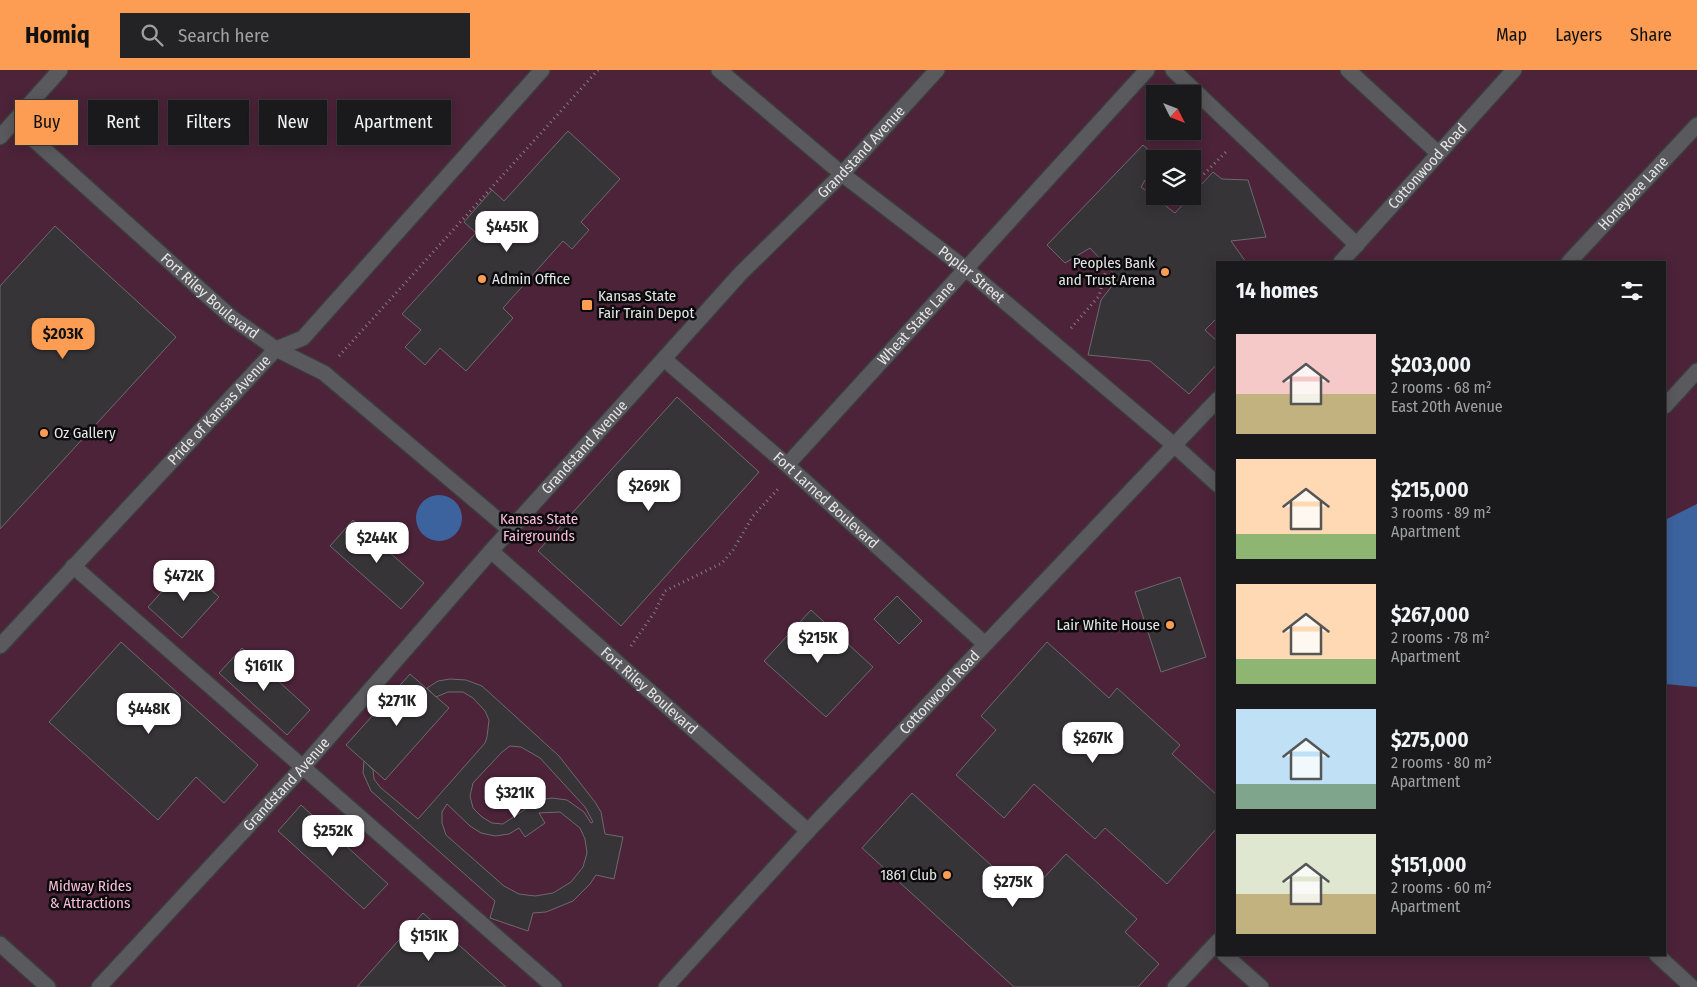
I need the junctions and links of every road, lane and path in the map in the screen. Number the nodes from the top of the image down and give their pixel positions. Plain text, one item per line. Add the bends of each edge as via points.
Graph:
1 (60, 70) edge
2 (542, 70) edge
3 (598, 70) edge
4 (719, 70) edge
5 (937, 70) edge
6 (1147, 70) edge
7 (1173, 70) edge
8 (1348, 70) edge
9 (1514, 70) edge
10 (14, 122) junction
11 (1697, 125) edge
12 (0, 137) edge
13 (1242, 137) junction
14 (1438, 153) junction
15 (842, 174) junction
16 (1201, 177) edge
17 (1357, 244) junction
18 (1342, 261) edge
19 (1570, 261) edge
20 (1107, 266) dead end
21 (966, 269) junction
22 (1056, 345) junction
23 (276, 349) junction
24 (664, 359) junction
25 (1697, 371) edge
26 (324, 373) junction
27 (1216, 401) edge
28 (1666, 405) edge
29 (1175, 446) junction
30 (791, 468) junction
31 (1216, 483) edge
32 (510, 530) junction
33 (491, 551) junction
34 (73, 566) junction
35 (986, 644) junction
36 (0, 646) edge
37 (616, 661) junction
38 (303, 767) junction
39 (808, 831) junction
40 (0, 944) edge
41 (1216, 949) edge
42 (1228, 956) edge
43 (1658, 956) edge
44 (48, 987) edge
45 (99, 987) edge
46 (554, 987) edge
47 (666, 987) edge
48 (1175, 987) edge
49 (1261, 987) edge
50 (1692, 987) edge

1 - 10 street
2 - 23 street, Pride of Kansas Avenue via 303,338
3 - 26 path
4 - 15 street, Poplar Street
5 - 15 street, Grandstand Avenue
6 - 21 street, Wheat State Lane
7 - 13 street
8 - 14 street
9 - 14 street, Cottonwood Road
10 - 12 street
10 - 23 street, Fort Riley Boulevard via 231,317
11 - 19 street, Honeybee Lane
13 - 16 path
13 - 17 street
14 - 17 street, Cottonwood Road
15 - 21 street, Poplar Street
15 - 24 street, Grandstand Avenue via 741,273
17 - 18 street, Cottonwood Road
20 - 22 path via 1099,296
21 - 22 street, Poplar Street
21 - 30 street, Wheat State Lane
22 - 29 street, Poplar Street
23 - 26 street, Fort Riley Boulevard
23 - 34 street, Pride of Kansas Avenue
24 - 30 street, Fort Larned Boulevard
24 - 32 street, Grandstand Avenue
25 - 28 street
26 - 32 street, Fort Riley Boulevard
27 - 29 street, Cottonwood Road
29 - 31 street, Poplar Street
29 - 35 street, Cottonwood Road
30 - 35 street, Fort Larned Boulevard
30 - 37 path via 753,516 734,550 722,563 665,591 637,639
32 - 33 street, Grandstand Avenue
33 - 37 street, Fort Riley Boulevard
33 - 38 street, Grandstand Avenue
34 - 36 street, Pride of Kansas Avenue
34 - 38 street
35 - 39 street, Cottonwood Road
37 - 39 street, Fort Riley Boulevard
38 - 45 street, Grandstand Avenue
38 - 46 street
39 - 47 street, Cottonwood Road
40 - 44 street
41 - 48 street
42 - 49 street
43 - 50 street

